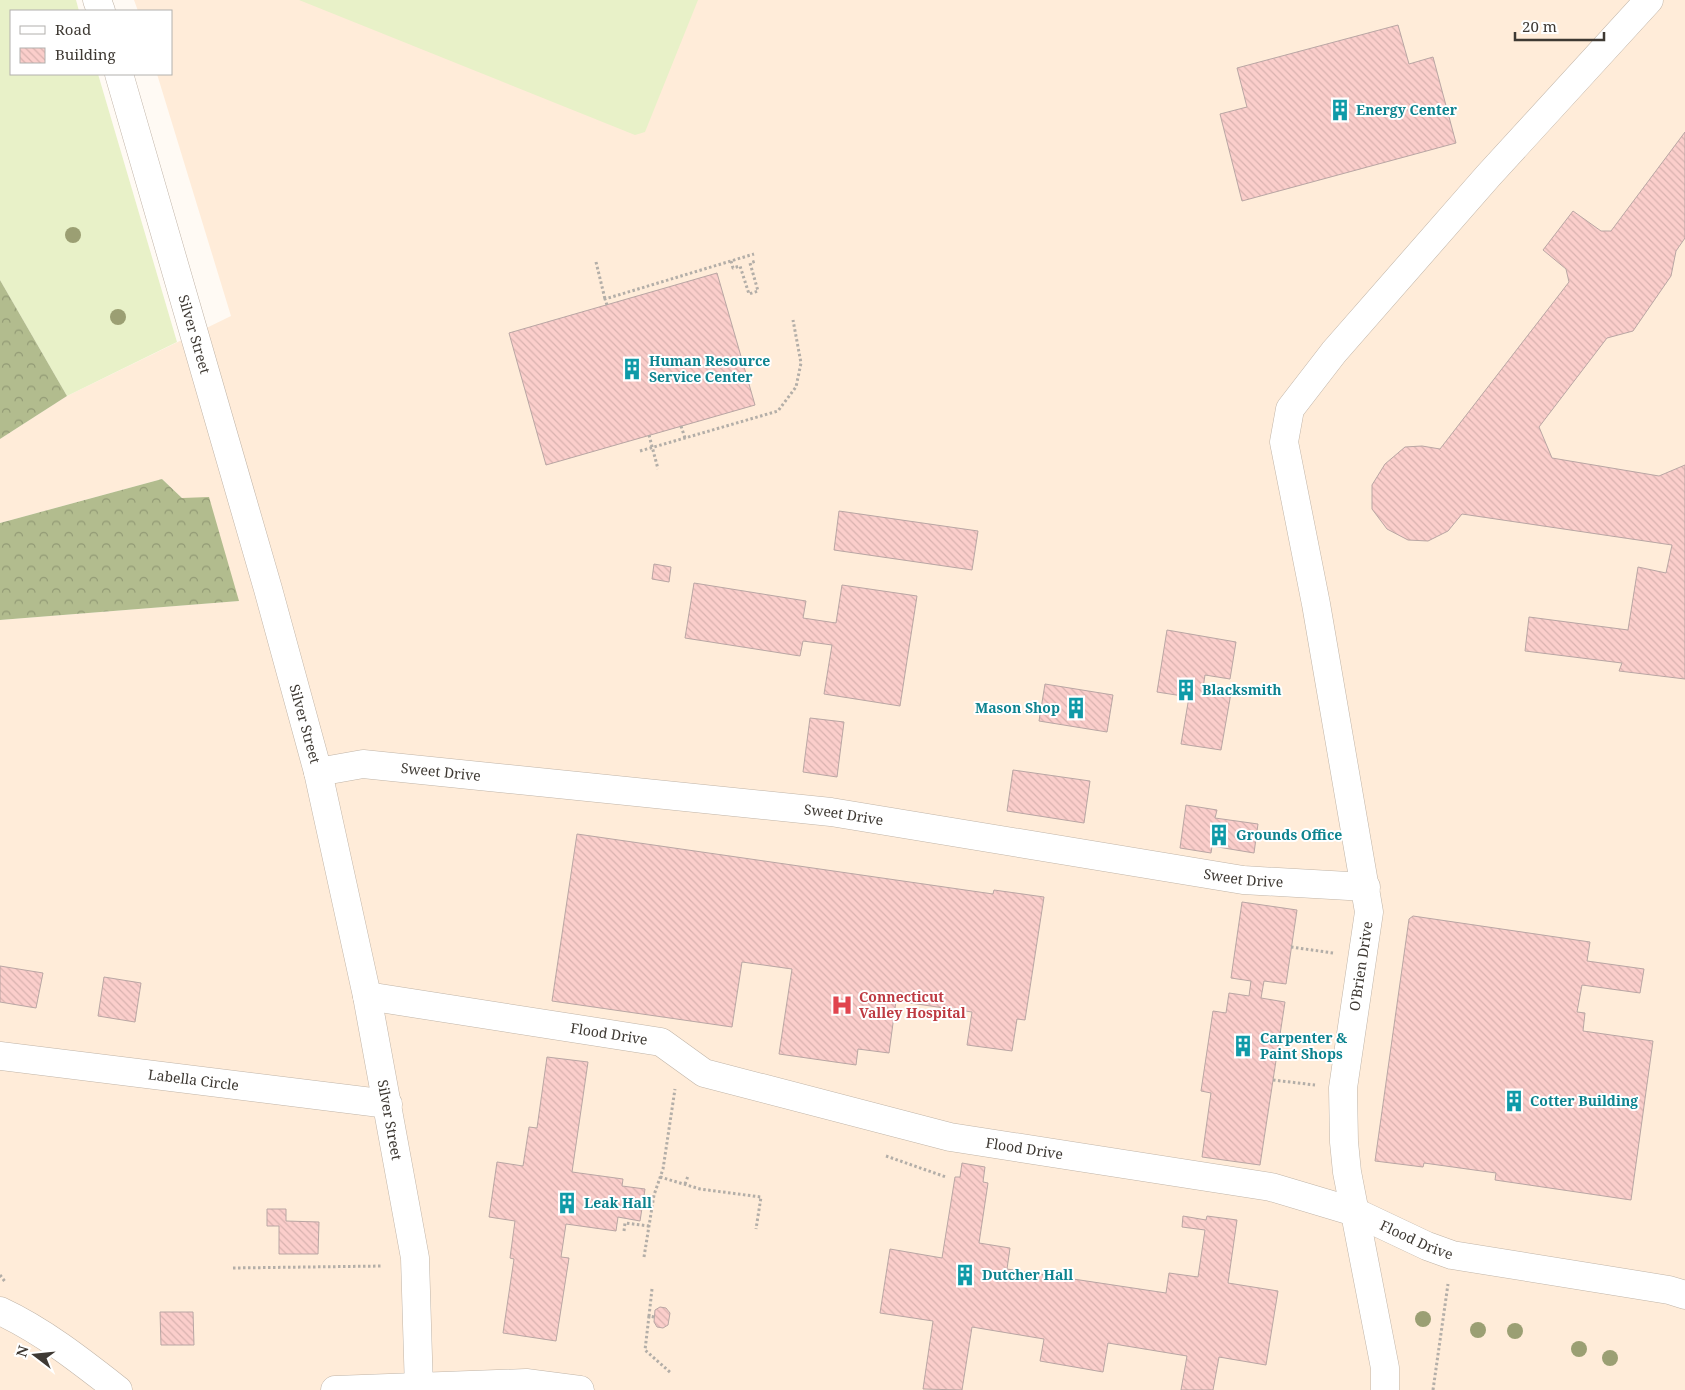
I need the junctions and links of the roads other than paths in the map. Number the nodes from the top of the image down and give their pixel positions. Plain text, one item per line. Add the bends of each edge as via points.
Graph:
1 (1649, 0) edge
2 (119, 75) edge
3 (318, 772) junction
4 (1366, 888) junction
5 (367, 996) junction
6 (0, 1056) edge
7 (388, 1104) junction
8 (1355, 1212) junction
9 (1685, 1296) edge
10 (0, 1311) edge
11 (419, 1388) edge
12 (118, 1390) edge
13 (335, 1390) edge
14 (580, 1390) edge
15 (1385, 1390) edge

1 - 4 street, O'Brien Drive via 1456,213 1334,352 1290,409 1284,442
2 - 3 street, Silver Street
3 - 4 street, Sweet Drive via 363,764 831,812 1243,880
3 - 5 street, Silver Street
4 - 8 street, O'Brien Drive via 1369,912 1343,1088 1344,1142
5 - 7 street, Silver Street
5 - 8 street, Flood Drive via 661,1042 704,1073 950,1137 1271,1187
6 - 7 street, Labella Circle
7 - 11 street, Silver Street via 415,1258
8 - 9 street, Flood Drive via 1452,1255 1669,1290
8 - 15 street, O'Brien Drive via 1384,1368
10 - 12 street via 64,1348
11 - 13 street
11 - 14 street via 526,1383

